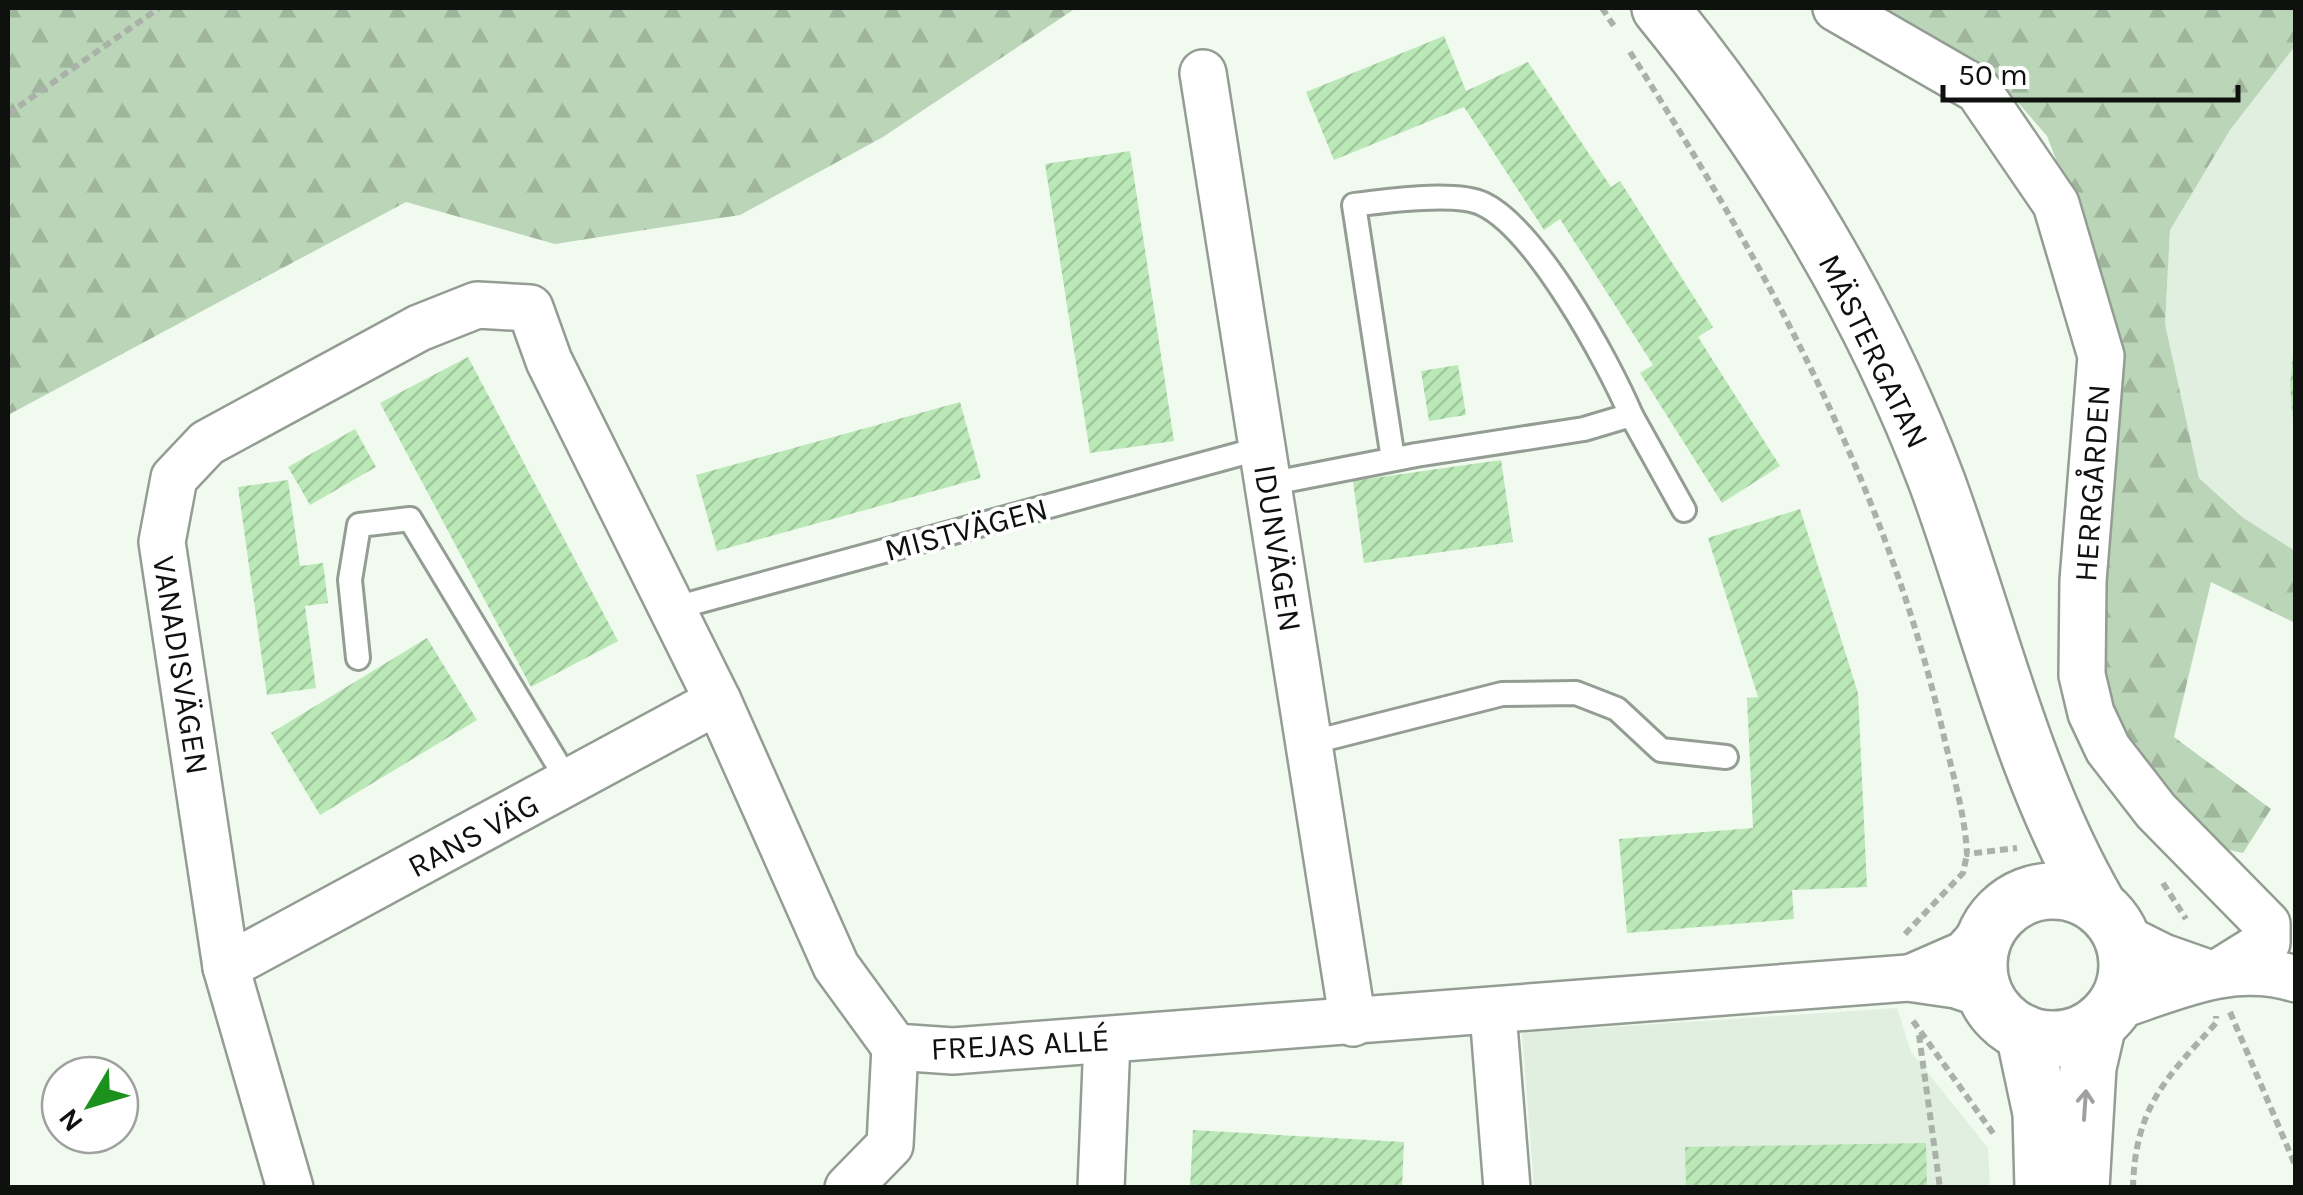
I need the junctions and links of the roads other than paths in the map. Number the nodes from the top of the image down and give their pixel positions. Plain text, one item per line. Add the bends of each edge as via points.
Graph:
1 (1660, 8) edge
2 (1836, 8) edge
3 (1202, 73) dead end
4 (530, 308) joint
5 (1631, 415) junction
6 (1393, 459) junction
7 (1265, 466) junction
8 (1684, 510) dead end
9 (670, 609) junction
10 (358, 658) dead end
11 (718, 701) junction
12 (2019, 730) junction
13 (1309, 743) junction
14 (1726, 757) dead end
15 (569, 783) junction
16 (2002, 914) junction
17 (2110, 921) junction
18 (226, 967) junction
19 (2214, 975) junction
20 (1908, 978) junction
21 (2296, 980) edge
22 (1986, 995) junction
23 (1493, 1013) junction
24 (2106, 1015) junction
25 (1353, 1023) junction
26 (2024, 1033) junction
27 (1106, 1040) junction
28 (895, 1047) junction
29 (290, 1188) edge
30 (848, 1188) edge
31 (1101, 1188) edge
32 (1507, 1188) edge
33 (2043, 1188) edge
34 (2081, 1188) edge

1 - 12 main road, MÄSTERGATAN via 1705,63 1801,210 1886,364 1968,567
2 - 19 street, HERRGÅRDEN via 1978,90 2056,204 2101,356 2082,675 2090,714 2108,749 2156,810 2267,924 2266,942
3 - 7 street, IDUNVÄGEN
4 - 9 street, FREJAS ALLÉ
4 - 18 street, VANADISVÄGEN via 478,304 419,328 207,444 174,478 162,542
5 - 6 lane, MISTVÄGEN via 1584,429
5 - 6 lane via 1606,356 1532,247 1482,204 1404,197 1354,205
5 - 8 lane
6 - 7 lane, MISTVÄGEN
7 - 9 lane, MISTVÄGEN
7 - 13 street, IDUNVÄGEN
9 - 11 street, FREJAS ALLÉ
10 - 15 lane via 350,580 359,525 410,518
11 - 15 street, RANS VÄG
11 - 28 street, FREJAS ALLÉ via 836,966
12 - 16 main road, MÄSTERGATAN via 2024,848
12 - 17 main road, MÄSTERGATAN via 2060,840
13 - 14 lane via 1502,694 1576,693 1617,709 1660,750
13 - 25 street, IDUNVÄGEN
15 - 18 street, RANS VÄG
16 - 17 main road via 2050,890 2075,894
16 - 20 street, FREJAS ALLÉ via 1965,954
16 - 22 main road, MÄSTERGATAN via 1981,948
17 - 19 street via 2163,958
17 - 24 main road, MÄSTERGATAN via 2128,972
18 - 29 street, VANADISVÄGEN
19 - 21 street via 2262,969
19 - 24 street
20 - 22 street, FREJAS ALLÉ
20 - 23 street, FREJAS ALLÉ
22 - 26 main road via 1998,1015
23 - 25 street, FREJAS ALLÉ
23 - 32 street
24 - 26 main road via 2063,1039
34 -> 24 main road, MÄSTERGATAN via 2088,1067
25 - 27 street, FREJAS ALLÉ
26 - 33 main road via 2040,1098
27 - 28 street, FREJAS ALLÉ via 953,1052
27 - 31 street
28 - 30 street via 890,1146

